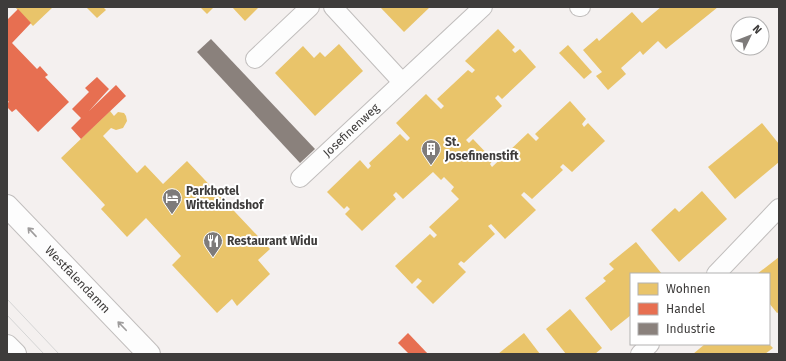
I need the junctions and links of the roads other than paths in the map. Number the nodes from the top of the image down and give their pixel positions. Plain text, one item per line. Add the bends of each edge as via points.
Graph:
1 (310, 7) edge
2 (332, 7) edge
3 (483, 7) edge
4 (255, 59) dead end
5 (402, 82) junction
6 (300, 178) dead end
7 (7, 206) edge
8 (779, 208) edge
9 (717, 273) edge
10 (649, 345) edge
11 (7, 346) edge
12 (15, 354) edge
13 (149, 354) edge
14 (640, 354) edge

1 - 4 street
2 - 5 street
3 - 5 street, Josefinenweg
5 - 6 street, Josefinenweg
13 -> 7 main road, Westfalendamm
8 - 9 street
10 - 14 street
11 - 12 main road

